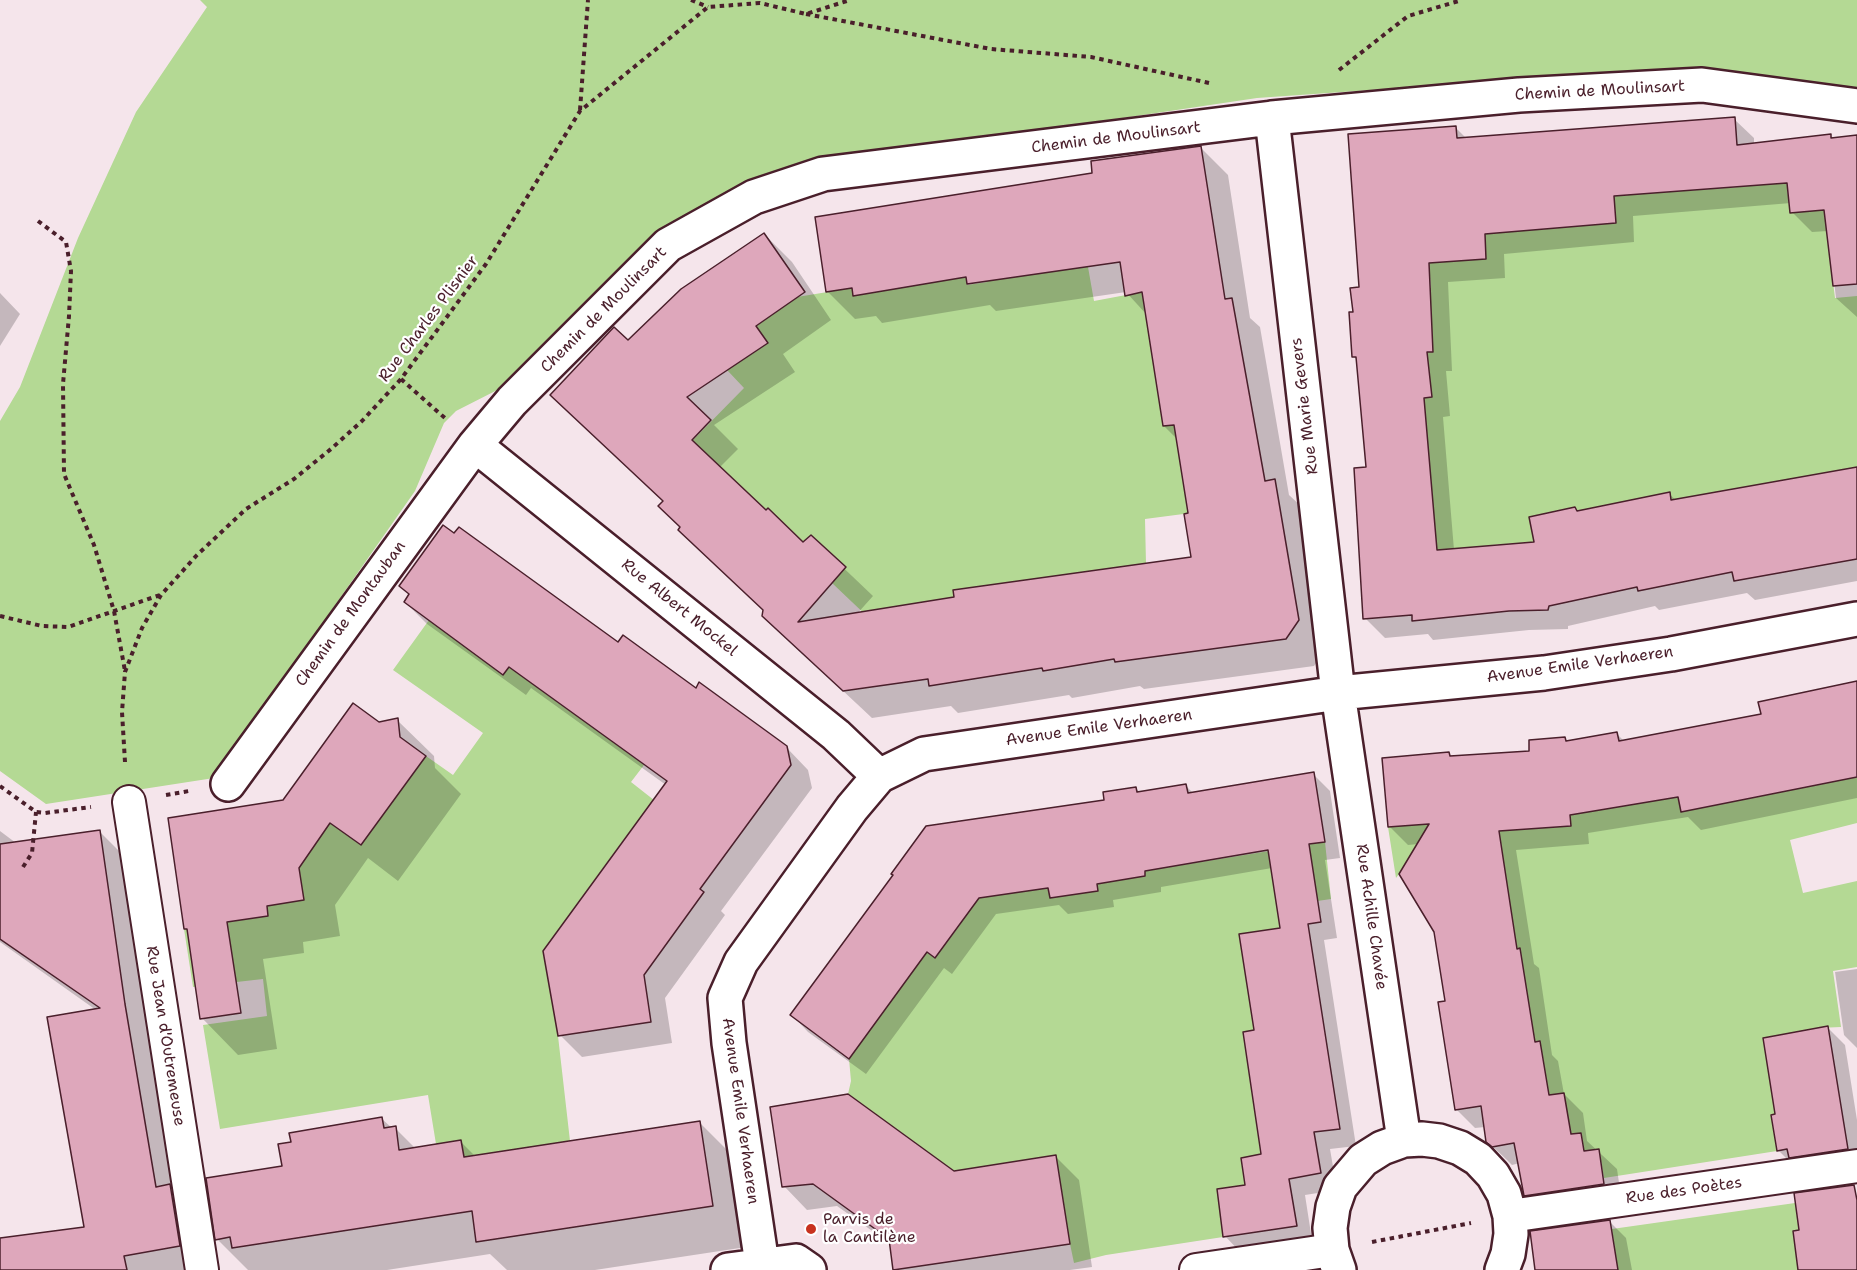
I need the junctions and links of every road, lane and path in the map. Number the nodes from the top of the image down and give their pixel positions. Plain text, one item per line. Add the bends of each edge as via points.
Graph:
1 (588, 0) edge
2 (692, 0) edge
3 (850, 0) edge
4 (1462, 0) edge
5 (708, 7) junction
6 (806, 14) junction
7 (1338, 71) dead end
8 (1210, 83) dead end
9 (1857, 106) edge
10 (580, 111) junction
11 (1272, 118) junction
12 (38, 221) dead end
13 (401, 379) junction
14 (475, 445) junction
15 (161, 595) junction
16 (114, 611) junction
17 (0, 616) edge
18 (1857, 619) edge
19 (125, 672) junction
20 (1338, 693) junction
21 (879, 776) junction
22 (228, 784) dead end
23 (129, 802) joint
24 (36, 812) dead end
25 (22, 867) dead end
26 (1404, 1140) junction
27 (1857, 1166) edge
28 (1510, 1216) junction
29 (1335, 1260) edge
30 (762, 1264) junction
31 (202, 1270) edge
32 (728, 1270) edge
33 (809, 1270) edge
34 (1196, 1270) edge
35 (1502, 1270) edge

1 - 10 path
2 - 5 path
3 - 6 path
4 - 7 path via 1408,16
5 - 6 path via 760,3
5 - 10 path, Rue Charles Plisnier
6 - 8 path via 991,49 1091,57
9 - 11 street, Chemin de Moulinsart via 1702,85 1519,95
10 - 13 path, Rue Charles Plisnier via 486,264
11 - 14 street, Chemin de Moulinsart via 823,174 754,197 668,245 512,401
11 - 20 street, Rue Marie Gevers
12 - 16 path via 66,242 70,271 63,384 64,474 94,545
13 - 14 path
13 - 15 path, Rue Charles Plisnier via 331,449 294,479 246,509
14 - 21 street, Rue Albert Mockel via 836,735
14 - 22 street, Chemin de Montauban
15 - 16 path
15 - 19 path, Rue Charles Plisnier via 142,628
16 - 17 path via 68,627 42,626
16 - 19 path
18 - 20 street, Avenue Emile Verhaeren via 1567,669
19 - 23 path, Rue Charles Plisnier via 122,736
20 - 21 street, Avenue Emile Verhaeren via 924,754
20 - 26 street, Rue Achille Chavée
21 - 30 street, Avenue Emile Verhaeren via 741,962 725,998
23 - 31 street, Rue Jean d'Outremeuse
24 - 25 path via 32,853
26 - 28 street via 1439,1141 1478,1160 1504,1194
26 - 29 street via 1363,1160 1340,1187 1330,1228
27 - 28 street, Rue des Poètes
28 - 29 path
28 - 35 street via 1509,1254
29 - 34 street
30 - 32 street
30 - 33 street via 796,1260

